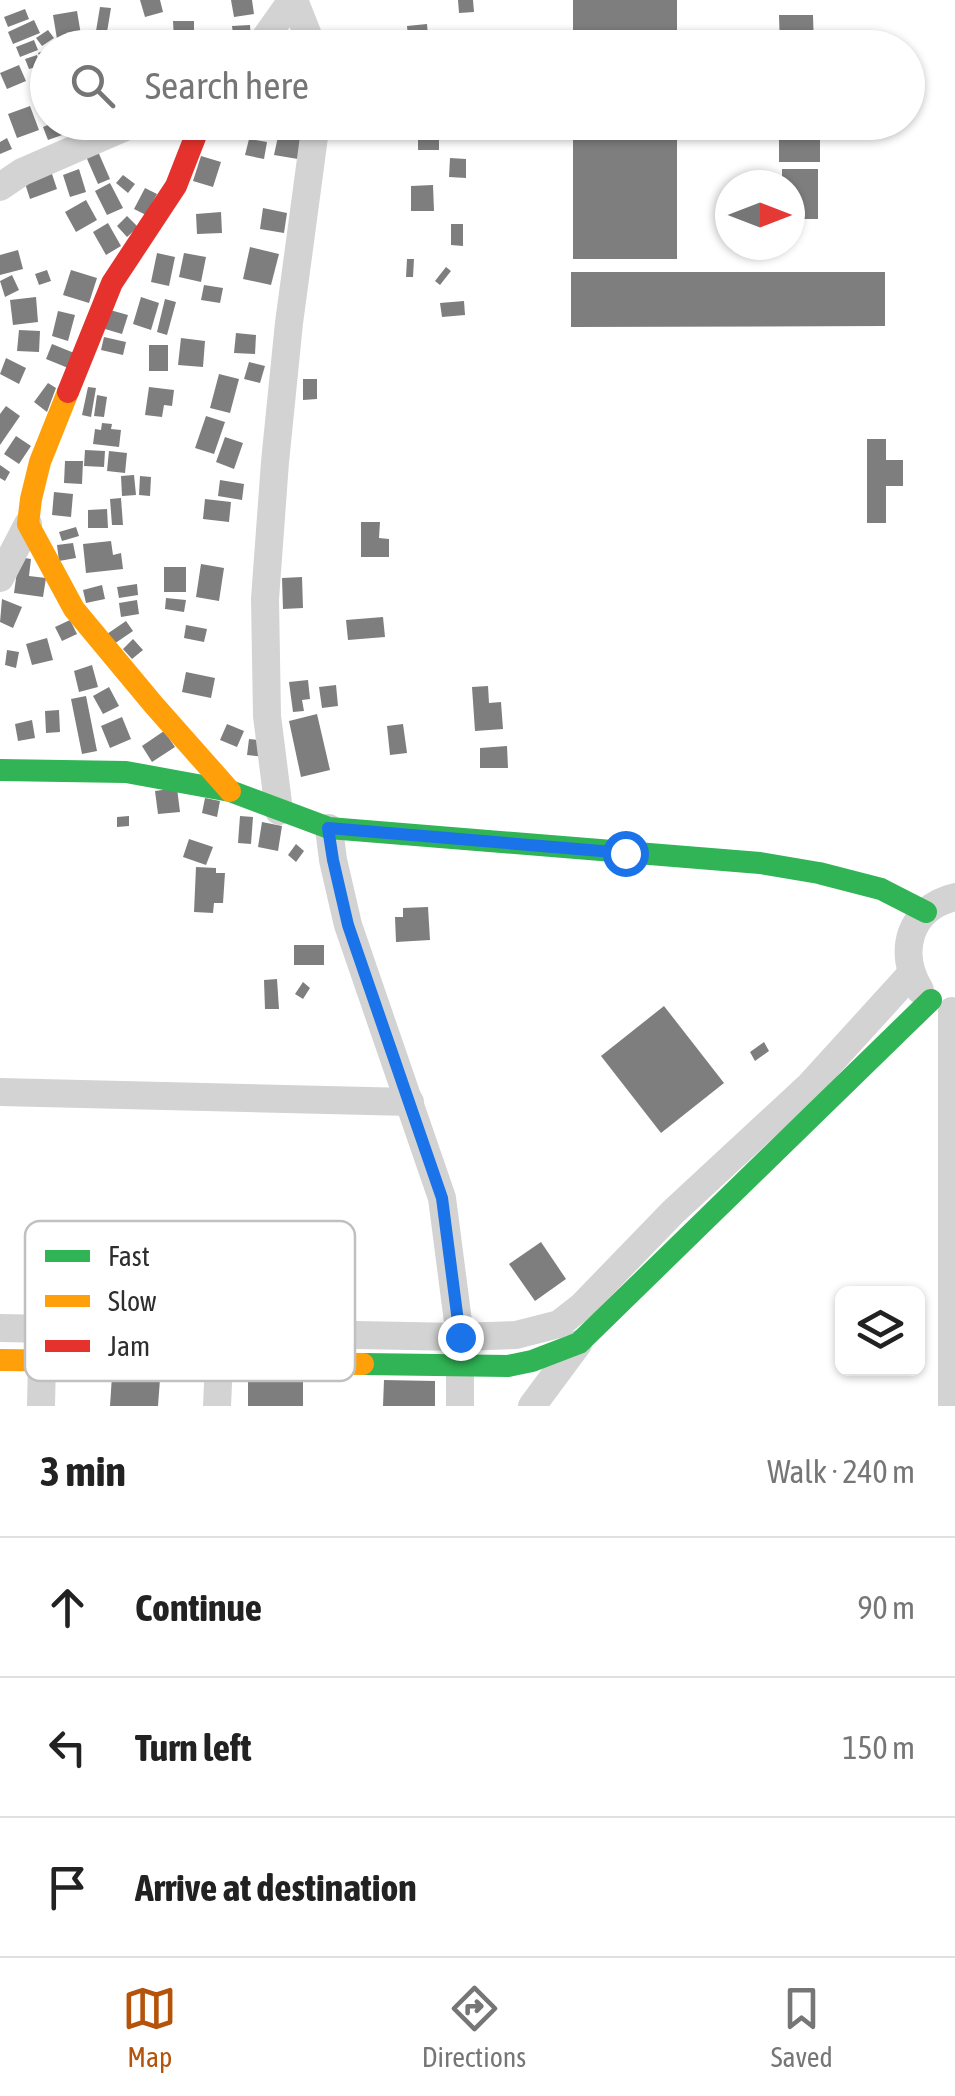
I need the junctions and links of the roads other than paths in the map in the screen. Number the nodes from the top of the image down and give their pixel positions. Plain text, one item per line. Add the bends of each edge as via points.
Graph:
1 (293, 0) edge
2 (271, 30) edge
3 (306, 30) edge
4 (96, 140) edge
5 (194, 140) edge
6 (313, 140) edge
7 (0, 187) edge
8 (28, 524) junction
9 (0, 578) edge
10 (0, 770) edge
11 (230, 791) junction
12 (278, 811) junction
13 (328, 828) junction
14 (955, 897) edge
15 (926, 912) junction
16 (911, 974) junction
17 (946, 1008) edge
18 (0, 1092) edge
19 (410, 1102) junction
20 (0, 1328) edge
21 (25, 1328) edge
22 (355, 1334) edge
23 (362, 1334) junction
24 (579, 1343) junction
25 (460, 1351) junction
26 (0, 1360) edge
27 (25, 1361) edge
28 (355, 1363) edge
29 (363, 1363) junction
30 (42, 1381) edge
31 (218, 1381) edge
32 (41, 1406) edge
33 (217, 1406) edge
34 (460, 1406) edge
35 (532, 1406) edge
36 (952, 1406) edge

1 - 2 street
1 - 3 street
4 - 7 street
5 - 8 street via 176,186 112,283 40,462
6 - 12 street via 264,600
8 - 9 street
8 - 11 street via 74,609
10 - 11 street via 126,772
11 - 12 street
12 - 13 street
13 - 15 street via 760,863 881,889
13 - 19 street via 348,925
14 - 15 street
15 - 16 street via 909,940
16 - 17 street via 919,989
16 - 25 street via 810,1085 582,1306 560,1324
17 - 24 street
17 - 36 street
18 - 19 street
19 - 25 street via 442,1198
20 - 21 street
22 - 23 street
23 - 25 street
23 - 29 street
24 - 25 street via 508,1366
24 - 35 street
25 - 29 street
25 - 34 street
26 - 27 street
28 - 29 street
30 - 32 street
31 - 33 street

